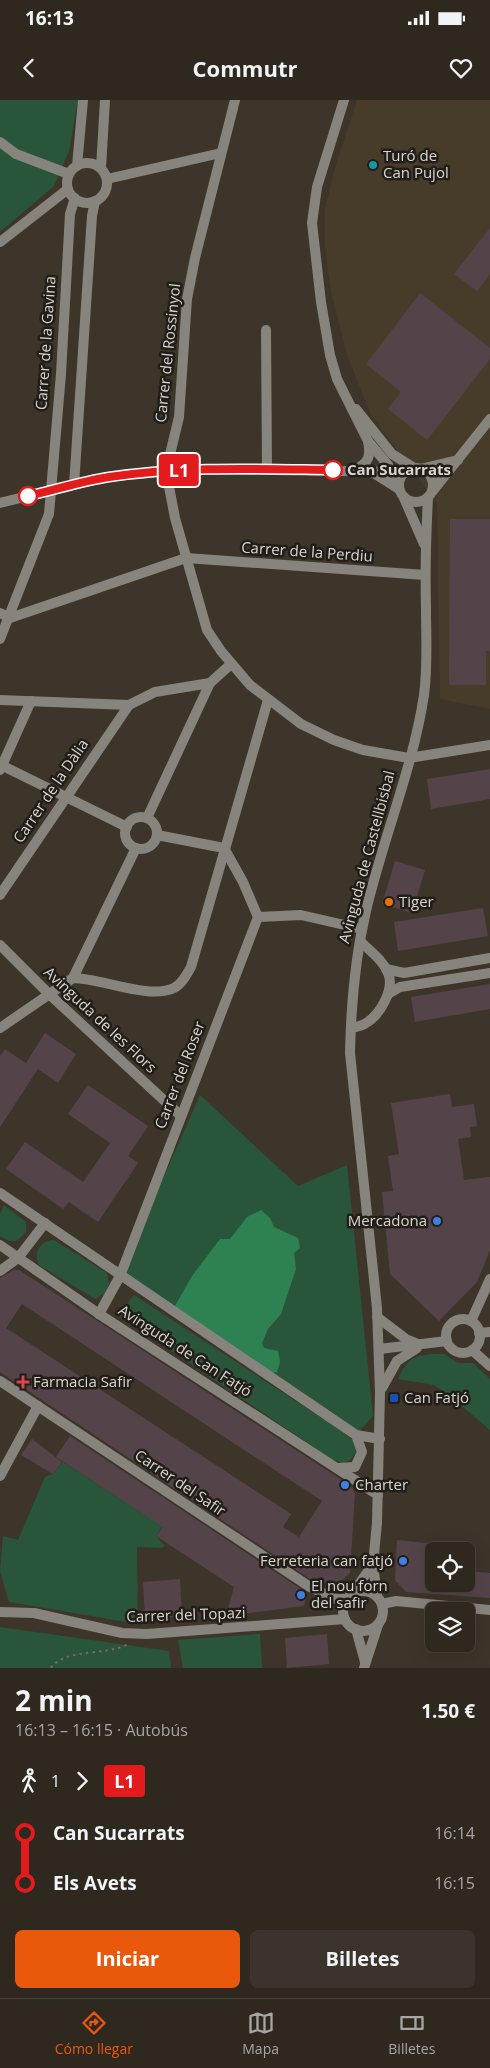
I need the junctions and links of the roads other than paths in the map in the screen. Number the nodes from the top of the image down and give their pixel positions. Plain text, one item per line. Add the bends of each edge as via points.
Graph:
1 (83, 100) edge
2 (105, 100) edge
3 (235, 100) edge
4 (344, 100) edge
5 (0, 142) edge
6 (222, 153) junction
7 (77, 166) junction
8 (101, 168) junction
9 (69, 174) junction
10 (107, 179) junction
11 (68, 188) junction
12 (75, 198) junction
13 (95, 202) junction
14 (0, 242) edge
15 (266, 330) dead end
16 (348, 403) junction
17 (490, 418) edge
18 (368, 441) junction
19 (458, 460) junction
20 (413, 469) junction
21 (267, 470) junction
22 (355, 470) junction
23 (166, 471) junction
24 (392, 471) junction
25 (372, 472) junction
26 (74, 485) junction
27 (401, 490) junction
28 (51, 491) junction
29 (430, 496) junction
30 (0, 503) edge
31 (425, 548) junction
32 (186, 558) junction
33 (426, 575) junction
34 (5, 615) edge
35 (0, 639) edge
36 (231, 664) junction
37 (210, 683) junction
38 (0, 700) edge
39 (268, 700) junction
40 (31, 701) junction
41 (129, 705) junction
42 (490, 745) edge
43 (409, 758) junction
44 (1, 768) edge
45 (65, 798) junction
46 (147, 818) junction
47 (127, 827) junction
48 (157, 835) junction
49 (136, 848) junction
50 (224, 848) junction
51 (0, 895) edge
52 (258, 917) junction
53 (362, 928) junction
54 (360, 941) junction
55 (0, 945) edge
56 (490, 958) edge
57 (386, 969) junction
58 (490, 973) edge
59 (73, 978) junction
60 (49, 994) junction
61 (388, 994) junction
62 (0, 1028) edge
63 (351, 1028) junction
64 (181, 1116) junction
65 (0, 1193) edge
66 (46, 1223) junction
67 (0, 1245) edge
68 (18, 1258) junction
69 (0, 1271) edge
70 (120, 1276) junction
71 (490, 1279) edge
72 (99, 1314) junction
73 (377, 1317) junction
74 (471, 1321) junction
75 (485, 1332) edge
76 (447, 1341) junction
77 (421, 1345) junction
78 (379, 1349) junction
79 (472, 1350) junction
80 (490, 1366) edge
81 (0, 1381) edge
82 (380, 1392) junction
83 (38, 1406) junction
84 (356, 1435) junction
85 (380, 1439) junction
86 (337, 1468) junction
87 (0, 1476) edge
88 (378, 1495) junction
89 (373, 1564) junction
90 (349, 1597) junction
91 (380, 1600) junction
92 (490, 1610) edge
93 (0, 1612) edge
94 (345, 1619) junction
95 (378, 1624) junction
96 (356, 1629) junction
97 (365, 1665) edge

1 - 7 street
2 - 8 street
3 - 6 street, Carrer del Rossinyol
4 - 16 street, Avinguda de Castellbisbal via 317,187 312,223 320,302 330,356
5 - 9 street via 16,154
6 - 10 street
6 - 23 street, Carrer del Rossinyol via 187,299 179,417
7 - 8 street via 86,163
7 - 9 street
8 - 10 street
9 - 11 street
10 - 13 street via 106,190
11 - 12 street
11 - 14 street
12 - 13 street via 86,203
12 - 28 street, Carrer de la Gavina via 70,214
13 - 26 street
15 - 21 street
16 - 18 street, Avinguda de Castellbisbal
16 - 20 street, Avinguda de Castellbisbal via 392,454
17 - 19 street
18 - 22 street via 370,456 366,464
18 - 24 street, Avinguda de Castellbisbal
19 - 20 street
19 - 29 street
20 - 24 street
20 - 27 street
20 - 29 street via 430,476 433,481
21 - 22 street
21 - 23 street
22 - 25 street
23 - 26 street via 108,477
23 - 32 street, Carrer del Rossinyol
24 - 25 street
24 - 27 street, Avinguda de Castellbisbal
25 - 27 street
26 - 28 street
27 - 29 street via 415,503
27 - 31 street, Avinguda de Castellbisbal
28 - 30 street
28 - 34 street, Carrer de la Gavina via 46,525
29 - 31 street, Avinguda de Castellbisbal
31 - 33 street, Avinguda de Castellbisbal
32 - 33 street, Carrer de la Perdiu
32 - 34 street
32 - 36 street, Carrer del Rossinyol via 207,630
33 - 43 street, Avinguda de Castellbisbal via 424,693
34 - 35 street, Carrer de la Gavina
36 - 37 street
36 - 39 street, Carrer del Rossinyol
37 - 41 street via 155,692
37 - 46 street
38 - 40 street
39 - 43 street, Carrer del Rossinyol via 301,724 334,740 362,750
39 - 50 street
40 - 41 street
40 - 44 street
41 - 45 street, Carrer de la Dàlia
42 - 43 street, Carrer del Rossinyol
43 - 53 street, Avinguda de Castellbisbal
44 - 45 street
45 - 47 street
45 - 51 street, Carrer de la Dàlia
46 - 47 street via 133,819
46 - 48 street via 155,824
47 - 49 street via 126,838
48 - 49 street via 150,846
48 - 50 street
49 - 59 street
50 - 52 street
50 - 59 street via 191,967 175,988 161,992 145,991
52 - 53 street via 301,914
52 - 64 street, Carrer del Roser
53 - 54 street, Avinguda de Castellbisbal
54 - 57 street
54 - 63 street, Avinguda de Castellbisbal
55 - 60 street, Avinguda de les Flors
56 - 57 street via 404,973
57 - 61 street via 391,984
58 - 61 street via 400,987
59 - 60 street
60 - 62 street
60 - 64 street, Avinguda de les Flors
61 - 63 street via 378,1012 366,1023
63 - 73 street, Avinguda de Castellbisbal via 350,1053
64 - 70 street, Carrer del Roser
65 - 66 street, Avinguda de Can Fatjó
66 - 68 street
66 - 70 street, Avinguda de Can Fatjó
67 - 68 street, Avinguda de Can Fatjó
68 - 69 street
68 - 72 street, Avinguda de Can Fatjó
70 - 72 street, Carrer del Roser
70 - 84 street, Avinguda de Can Fatjó
71 - 74 street
72 - 86 street, Avinguda de Can Fatjó
73 - 77 street via 406,1339
73 - 78 street, Avinguda de Castellbisbal
74 - 75 street
74 - 76 street via 461,1319 452,1323 447,1331
75 - 79 street
76 - 77 street
76 - 79 street via 458,1352
77 - 78 street
77 - 82 street via 397,1361
78 - 82 street, Avinguda de Castellbisbal
79 - 80 street
81 - 83 street, Carrer del Safir
82 - 85 street, Avinguda de Castellbisbal
83 - 87 street
83 - 90 street, Carrer del Safir via 310,1587 336,1599
84 - 85 street, Avinguda de Can Fatjó
84 - 86 street via 362,1452 354,1466
85 - 88 street, Avinguda de Castellbisbal
86 - 88 street, Avinguda de Can Fatjó
88 - 89 street, Avinguda de Castellbisbal
89 - 90 street, Avinguda de Castellbisbal
89 - 91 street, Avinguda de Castellbisbal
90 - 91 street via 364,1591
90 - 94 street via 344,1608
91 - 92 street
91 - 95 street via 383,1610
93 - 94 street, Carrer del Topazi via 34,1613 113,1631 147,1634
94 - 96 street
95 - 96 street via 370,1630
95 - 97 street
96 - 97 street

